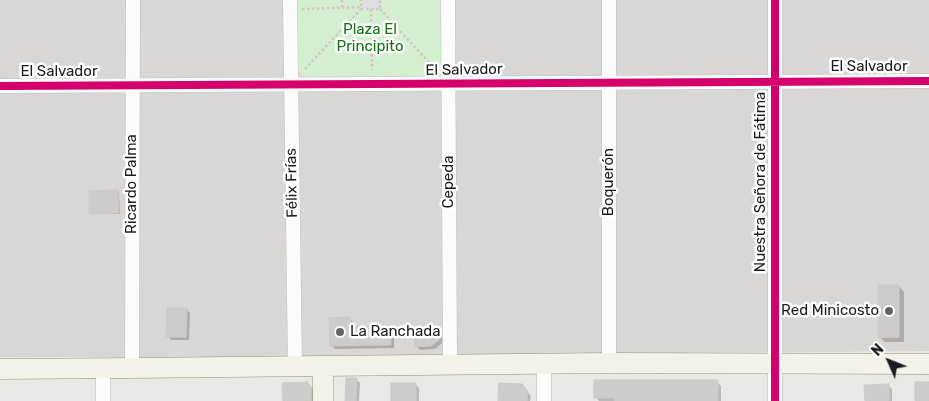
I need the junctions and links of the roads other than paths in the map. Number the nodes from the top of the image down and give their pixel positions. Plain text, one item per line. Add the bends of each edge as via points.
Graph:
1 (133, 0) edge
2 (448, 0) edge
3 (609, 0) edge
4 (775, 0) edge
5 (290, 5) edge
6 (929, 81) edge
7 (775, 82) junction
8 (609, 83) junction
9 (448, 84) junction
10 (291, 85) junction
11 (0, 86) edge
12 (133, 86) junction
13 (610, 363) junction
14 (775, 363) junction
15 (450, 364) junction
16 (544, 364) junction
17 (929, 364) edge
18 (323, 366) junction
19 (295, 367) junction
20 (132, 368) junction
21 (0, 369) edge
22 (103, 369) junction
23 (103, 401) edge
24 (323, 401) edge
25 (544, 401) edge
26 (775, 401) edge

1 - 12 street, Ricardo Palma
2 - 9 street, Cepeda
3 - 8 street, Boquerón
4 - 7 street, Nuestra Señora de Fátima
5 - 10 street, Félix Frías
6 - 7 street, El Salvador
7 - 8 street, El Salvador
7 - 14 street, Nuestra Señora de Fátima
8 - 9 street, El Salvador
8 - 13 street, Boquerón
9 - 10 street, El Salvador
9 - 15 street, Cepeda
10 - 12 street, El Salvador
10 - 19 street, Félix Frías
11 - 12 street, El Salvador
12 - 20 street, Ricardo Palma
13 - 14 main road
13 - 16 main road
14 - 17 main road
14 - 26 street, Nuestra Señora de Fátima
15 - 16 main road
15 - 18 main road
16 - 25 street
18 - 19 main road
18 - 24 main road
19 - 20 main road
20 - 22 main road
21 - 22 main road
22 - 23 street

